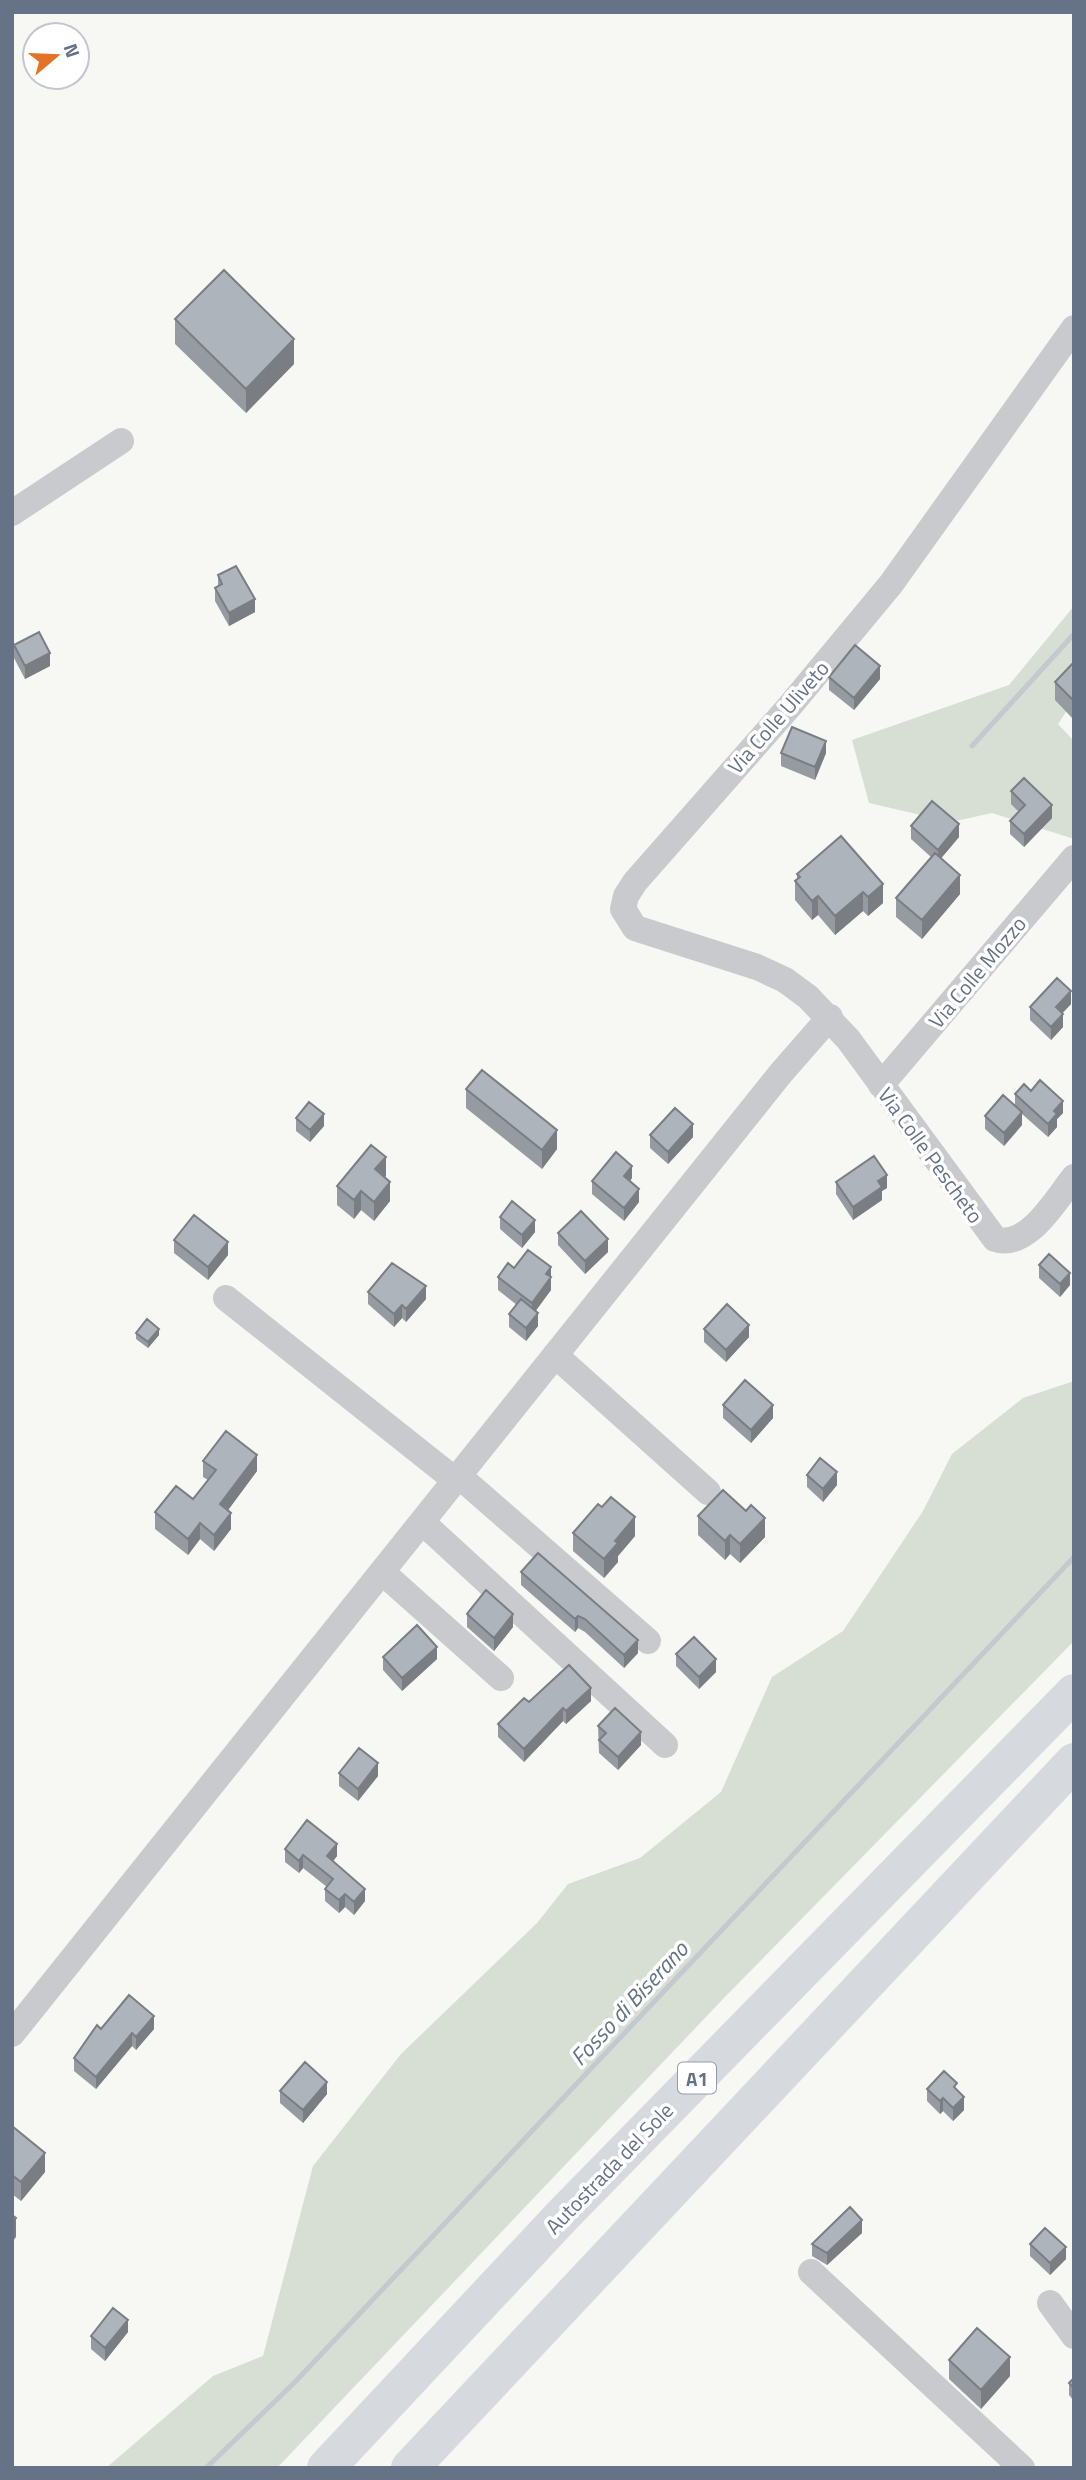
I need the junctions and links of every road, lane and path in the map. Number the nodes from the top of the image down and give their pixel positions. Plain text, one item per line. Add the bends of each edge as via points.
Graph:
1 (1074, 328) edge
2 (121, 441) dead end
3 (12, 513) edge
4 (1074, 858) edge
5 (830, 1017) junction
6 (881, 1085) junction
7 (1074, 1177) edge
8 (226, 1298) dead end
9 (555, 1355) junction
10 (455, 1481) junction
11 (708, 1492) dead end
12 (422, 1522) junction
13 (532, 1560) edge
14 (382, 1572) junction
15 (648, 1641) dead end
16 (501, 1678) dead end
17 (1074, 1693) edge
18 (665, 1745) dead end
19 (1074, 1762) edge
20 (12, 2034) edge
21 (811, 2272) dead end
22 (1050, 2303) dead end
23 (1074, 2336) edge
24 (326, 2468) edge
25 (410, 2468) edge
26 (1022, 2468) edge

1 - 5 street, Via Colle Uliveto via 891,584 626,895 625,915 635,928 757,967 796,988
2 - 3 street
4 - 6 street, Via Colle Mozzo
5 - 6 street, Via Colle Pescheto
5 - 9 street
6 - 7 street, Via Colle Pescheto via 995,1239 1009,1241 1025,1234
8 - 10 street
9 - 10 street
9 - 11 street
10 - 12 street
10 - 13 street
10 - 15 street
12 - 14 street
12 - 18 street
14 - 16 street
14 - 20 street
17 - 24 highway, Autostrada del Sole / A1 via 563,2215
19 - 25 highway
21 - 26 street
22 - 23 street

